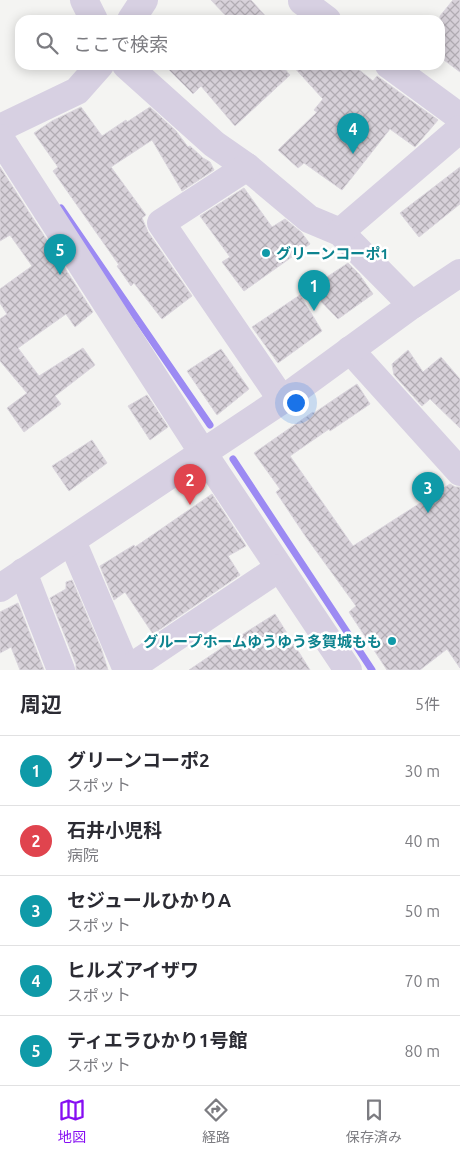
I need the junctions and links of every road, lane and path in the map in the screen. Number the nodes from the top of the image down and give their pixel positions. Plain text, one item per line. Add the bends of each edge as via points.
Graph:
1 (84, 0) edge
2 (144, 0) edge
3 (302, 0) edge
4 (92, 15) edge
5 (134, 15) edge
6 (320, 15) edge
7 (96, 70) edge
8 (132, 70) edge
9 (396, 70) edge
10 (460, 117) edge
11 (0, 128) edge
12 (460, 129) edge
13 (0, 138) edge
14 (247, 167) junction
15 (340, 232) junction
16 (460, 273) edge
17 (412, 305) junction
18 (350, 350) junction
19 (282, 400) junction
20 (203, 453) junction
21 (460, 472) edge
22 (72, 541) junction
23 (279, 568) junction
24 (24, 572) junction
25 (0, 588) edge
26 (62, 670) edge
27 (127, 670) edge
28 (348, 670) edge

1 - 4 street
2 - 5 street
3 - 6 street
7 - 11 street via 77,91
8 - 14 street via 214,144
9 - 10 street
12 - 15 street
13 - 20 street
14 - 15 street via 309,219
14 - 19 street via 161,223
15 - 17 street
16 - 17 street
17 - 18 street
18 - 19 street
18 - 21 street
19 - 20 street
20 - 22 street
20 - 23 street
22 - 24 street
22 - 27 street
23 - 27 street
23 - 28 street
24 - 25 street
24 - 26 street

